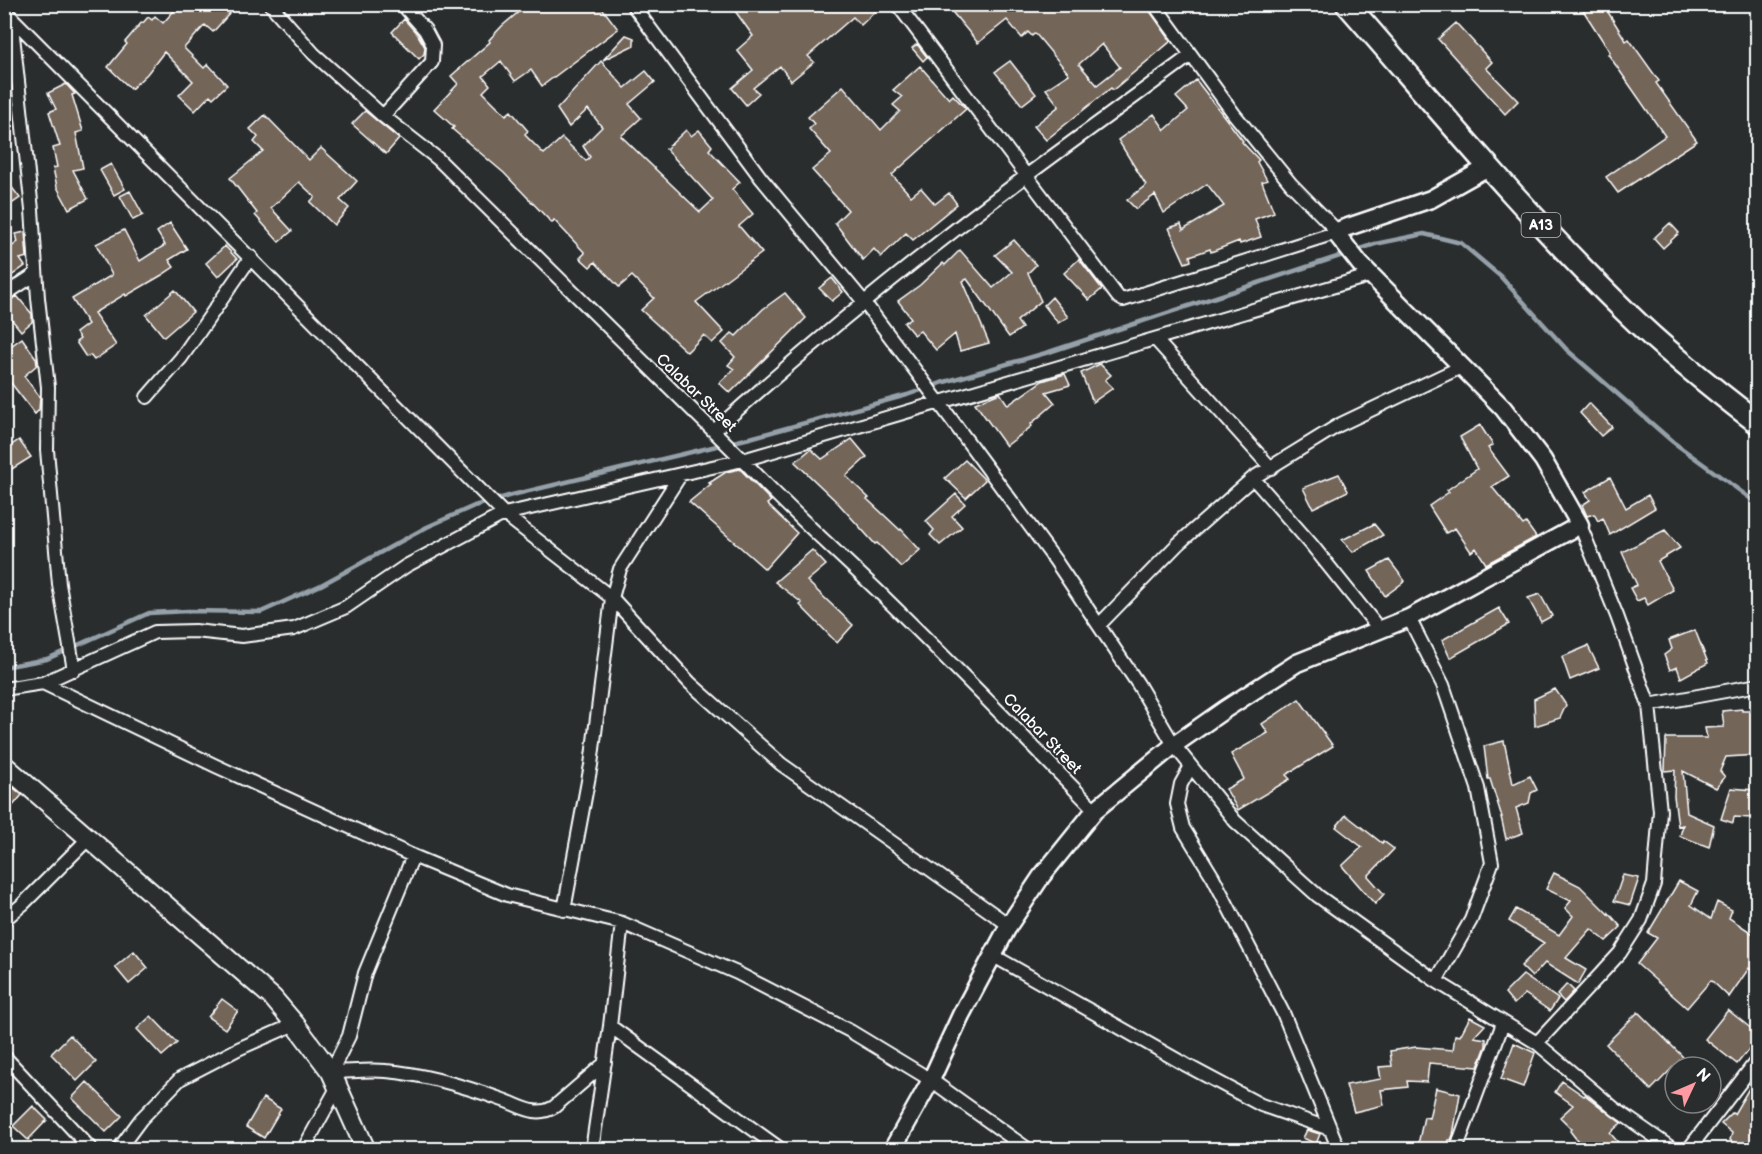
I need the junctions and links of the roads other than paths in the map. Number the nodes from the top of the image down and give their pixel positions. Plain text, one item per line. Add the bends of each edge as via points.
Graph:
1 (270, 4) edge
2 (402, 4) edge
3 (632, 4) edge
4 (897, 4) edge
5 (1154, 4) edge
6 (1347, 4) edge
7 (8, 14) edge
8 (1191, 55) junction
9 (383, 116) junction
10 (1488, 167) junction
11 (1027, 176) junction
12 (1338, 232) junction
13 (251, 257) junction
14 (1366, 269) junction
15 (36, 274) junction
16 (4, 295) edge
17 (864, 302) junction
18 (1155, 339) junction
19 (1461, 368) junction
20 (147, 397) dead end
21 (936, 399) junction
22 (1758, 423) edge
23 (714, 431) junction
24 (739, 457) junction
25 (1271, 468) junction
26 (681, 474) junction
27 (1253, 478) junction
28 (502, 512) junction
29 (1580, 525) junction
30 (612, 598) junction
31 (1409, 618) junction
32 (1099, 625) junction
33 (1380, 630) junction
34 (73, 666) junction
35 (43, 683) junction
36 (1758, 685) edge
37 (4, 689) edge
38 (1649, 705) junction
39 (1174, 745) junction
40 (4, 765) edge
41 (1190, 768) junction
42 (1095, 810) junction
43 (88, 839) junction
44 (413, 856) junction
45 (564, 910) junction
46 (4, 920) edge
47 (622, 923) junction
48 (1009, 925) junction
49 (992, 955) junction
50 (1436, 981) junction
51 (1503, 1023) junction
52 (295, 1024) junction
53 (610, 1026) junction
54 (1537, 1043) junction
55 (4, 1056) edge
56 (1758, 1059) edge
57 (605, 1063) junction
58 (334, 1080) junction
59 (931, 1080) junction
60 (1330, 1129) junction
61 (92, 1149) edge
62 (118, 1149) edge
63 (303, 1149) edge
64 (366, 1149) edge
65 (592, 1149) edge
66 (782, 1149) edge
67 (892, 1149) edge
68 (1029, 1149) edge
69 (1340, 1149) edge
70 (1456, 1149) edge
71 (1674, 1149) edge
72 (1688, 1149) edge

1 - 9 street, Calabar Street via 314,54
2 - 9 street via 433,45 432,62
3 - 17 street via 761,178
4 - 11 street
5 - 8 street
6 - 10 highway, A13
7 - 13 street
7 - 15 street
8 - 11 street
8 - 12 street via 1291,184
9 - 23 street, Calabar Street via 438,159
10 - 12 street via 1431,199
10 - 22 highway, A13 via 1627,313
11 - 12 street via 1123,300
11 - 17 street
12 - 14 street
13 - 20 street via 182,358
13 - 28 street
14 - 18 street
14 - 19 street
15 - 16 street
15 - 34 street via 48,387 48,450 59,584
17 - 21 street
17 - 23 street
18 - 21 street
18 - 25 street
19 - 25 street via 1339,425
19 - 29 street via 1503,408 1543,460
21 - 24 street
21 - 32 street
23 - 24 street, Calabar Street
24 - 26 street
24 - 42 street, Calabar Street
25 - 27 street
26 - 28 street
26 - 30 street via 620,568
27 - 32 street via 1178,544
27 - 33 street
28 - 30 street
28 - 34 street via 406,566 346,607 294,629 242,636 195,631 155,633
29 - 31 street
29 - 38 street
30 - 45 street via 591,765
30 - 48 street via 690,683 781,765
31 - 33 street
31 - 50 street via 1443,685 1478,788 1492,863 1471,920
32 - 39 street
33 - 39 street via 1297,663
34 - 35 street
35 - 37 street
35 - 44 street
36 - 38 street
38 - 54 street via 1660,812 1654,884 1641,920 1620,953
39 - 41 street
39 - 42 street
40 - 43 main road
41 - 50 street via 1234,821 1318,896
41 - 60 street via 1181,784 1177,804 1184,828 1284,1015
42 - 48 street via 1041,877
43 - 46 street
43 - 52 main road via 264,990
44 - 45 street via 507,895
44 - 58 street via 365,973
45 - 47 street
47 - 53 street
47 - 59 street via 737,973
48 - 49 street
49 - 59 street
49 - 60 street via 1261,1105
50 - 51 street
51 - 54 street
51 - 70 street
52 - 58 main road
52 - 62 street via 180,1079
53 - 57 street
53 - 66 street
54 - 71 street via 1615,1109
55 - 61 street
56 - 72 street
57 - 58 street via 554,1107 535,1113 502,1099 386,1070
57 - 65 street
58 - 63 street
58 - 64 main road
59 - 67 street
59 - 68 street
60 - 69 street

